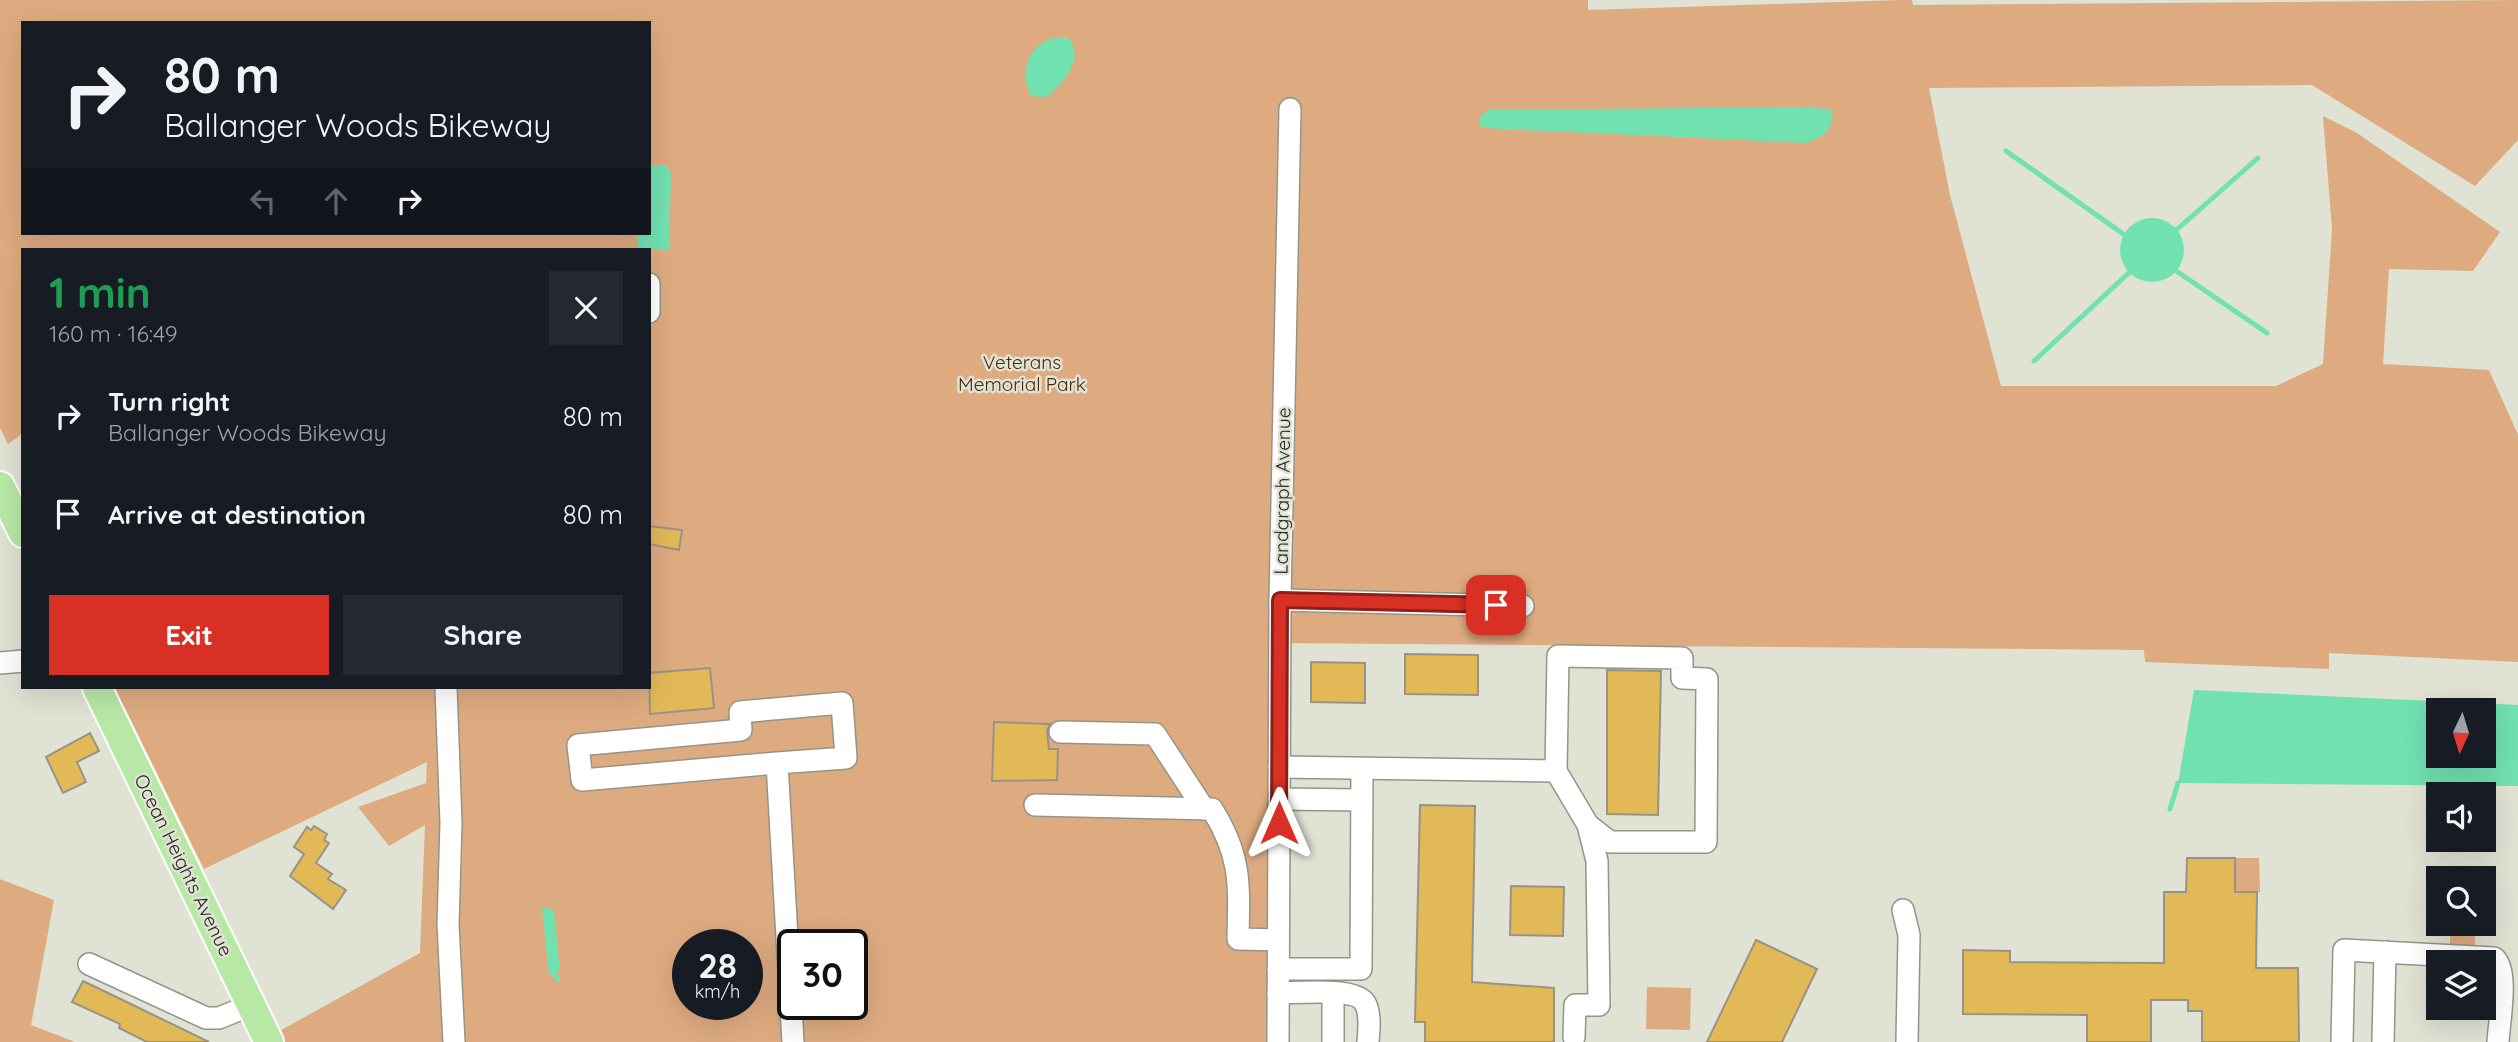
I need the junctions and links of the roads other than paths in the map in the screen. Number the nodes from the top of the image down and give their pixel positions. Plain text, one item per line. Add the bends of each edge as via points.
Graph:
1 (1290, 109) dead end
2 (0, 486) edge
3 (21, 529) edge
4 (1280, 600) junction
5 (1522, 606) dead end
6 (21, 661) edge
7 (0, 663) edge
8 (97, 689) edge
9 (446, 689) edge
10 (741, 730) junction
11 (1060, 732) dead end
12 (777, 763) junction
13 (744, 766) junction
14 (1279, 767) junction
15 (1362, 768) junction
16 (1556, 771) junction
17 (1279, 799) junction
18 (1362, 800) junction
19 (1035, 806) dead end
20 (1204, 809) junction
21 (1588, 825) junction
22 (1903, 909) dead end
23 (1278, 940) junction
24 (2385, 952) junction
25 (89, 964) dead end
26 (1278, 969) junction
27 (1278, 993) junction
28 (1333, 993) junction
29 (251, 1005) junction
30 (1574, 1037) dead end
31 (269, 1042) edge
32 (454, 1042) edge
33 (793, 1042) edge
34 (1278, 1042) edge
35 (1333, 1042) edge
36 (1368, 1042) edge
37 (1907, 1042) edge
38 (2342, 1042) edge
39 (2383, 1042) edge
40 (2498, 1042) edge

1 - 4 street, Landgraph Avenue
2 - 3 main road
4 - 5 street
4 - 14 street, Landgraph Avenue
6 - 7 street
8 - 29 main road, Ocean Heights Avenue
9 - 32 street
10 - 12 street via 740,712 842,703 846,758
10 - 13 street
10 - 13 street via 578,745 582,780
11 - 20 street via 1155,734
12 - 13 street
12 - 33 street
14 - 15 street
14 - 17 street, Landgraph Avenue
15 - 16 street
15 - 18 street
16 - 21 street
16 - 21 street via 1558,656 1682,658 1682,678 1707,679 1706,842 1610,842
17 - 18 street
17 - 23 street, Landgraph Avenue
18 - 26 street via 1361,970
19 - 20 street
20 - 23 street via 1212,809 1234,852 1239,875 1238,939
21 - 30 street via 1597,861 1599,1005 1575,1005
22 - 37 street via 1909,935
23 - 26 street, Landgraph Avenue
24 - 38 street via 2344,950
24 - 39 street
24 - 40 street via 2487,957 2499,962
25 - 29 street via 206,1018 219,1018
26 - 27 street, Landgraph Avenue
27 - 28 street
27 - 34 street, Landgraph Avenue
28 - 35 street
28 - 36 street via 1363,999 1368,1011
29 - 31 main road, Ocean Heights Avenue

